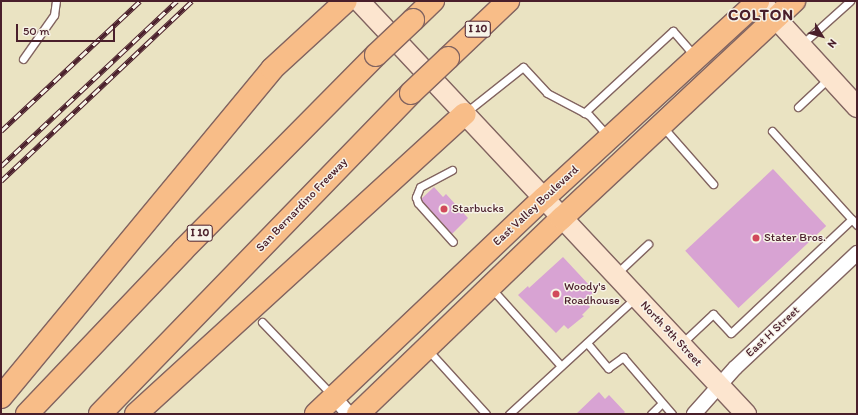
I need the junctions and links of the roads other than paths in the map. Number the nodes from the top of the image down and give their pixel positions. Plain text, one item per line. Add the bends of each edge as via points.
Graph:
1 (56, 1) edge
2 (346, 1) edge
3 (359, 1) edge
4 (433, 1) edge
5 (508, 1) edge
6 (759, 1) edge
7 (794, 1) edge
8 (850, 1) edge
9 (775, 19) junction
10 (800, 46) junction
11 (696, 58) junction
12 (23, 60) dead end
13 (830, 78) junction
14 (798, 107) dead end
15 (857, 107) edge
16 (584, 113) junction
17 (464, 114) junction
18 (662, 126) junction
19 (772, 131) dead end
20 (609, 138) junction
21 (452, 170) dead end
22 (713, 184) dead end
23 (544, 198) junction
24 (562, 218) junction
25 (855, 222) edge
26 (453, 242) dead end
27 (648, 244) dead end
28 (857, 253) edge
29 (615, 274) junction
30 (490, 288) junction
31 (637, 297) junction
32 (262, 322) dead end
33 (587, 343) junction
34 (681, 344) junction
35 (427, 349) junction
36 (561, 366) junction
37 (719, 386) junction
38 (1, 397) edge
39 (334, 397) junction
40 (661, 404) junction
41 (27, 414) edge
42 (100, 414) edge
43 (136, 414) edge
44 (316, 414) edge
45 (349, 414) edge
46 (358, 414) edge
47 (486, 414) edge
48 (509, 414) edge
49 (651, 414) edge
50 (672, 414) edge
51 (694, 414) edge
52 (746, 414) edge

1 - 12 lane via 54,15
2 - 38 main road via 272,69
3 - 17 main road, North 9th Street
4 - 41 main road, I 10, bridge via 183,250
5 - 42 main road, San Bernardino Freeway / I 10, bridge via 411,93
6 - 9 main road
6 - 11 main road, East Valley Boulevard
7 - 9 main road
8 - 10 lane
9 - 10 main road
9 - 18 main road
10 - 13 main road
11 - 16 lane via 673,31
11 - 20 main road, East Valley Boulevard
13 - 14 lane
13 - 15 main road
16 - 17 lane via 547,93 523,67
16 - 20 lane via 589,115
17 - 23 main road, North 9th Street
17 - 43 main road
18 - 22 lane
18 - 24 main road
19 - 25 lane
20 - 23 main road, East Valley Boulevard
21 - 26 lane via 420,187 416,196 418,203
23 - 24 main road, North 9th Street
23 - 39 main road, East Valley Boulevard
24 - 29 main road, North 9th Street
24 - 30 main road
25 - 34 lane via 731,333 714,314
27 - 29 lane
28 - 37 street, East H Street
29 - 31 main road, North 9th Street
30 - 35 main road
30 - 36 lane
31 - 33 lane
31 - 34 main road, North 9th Street
32 - 39 lane
33 - 36 lane
33 - 40 lane via 608,368 623,357
34 - 37 main road, North 9th Street
35 - 46 main road
35 - 47 lane
36 - 48 lane
37 - 51 street, East H Street
37 - 52 main road, North 9th Street
39 - 44 main road, East Valley Boulevard
39 - 45 street
40 - 49 lane
40 - 50 lane

